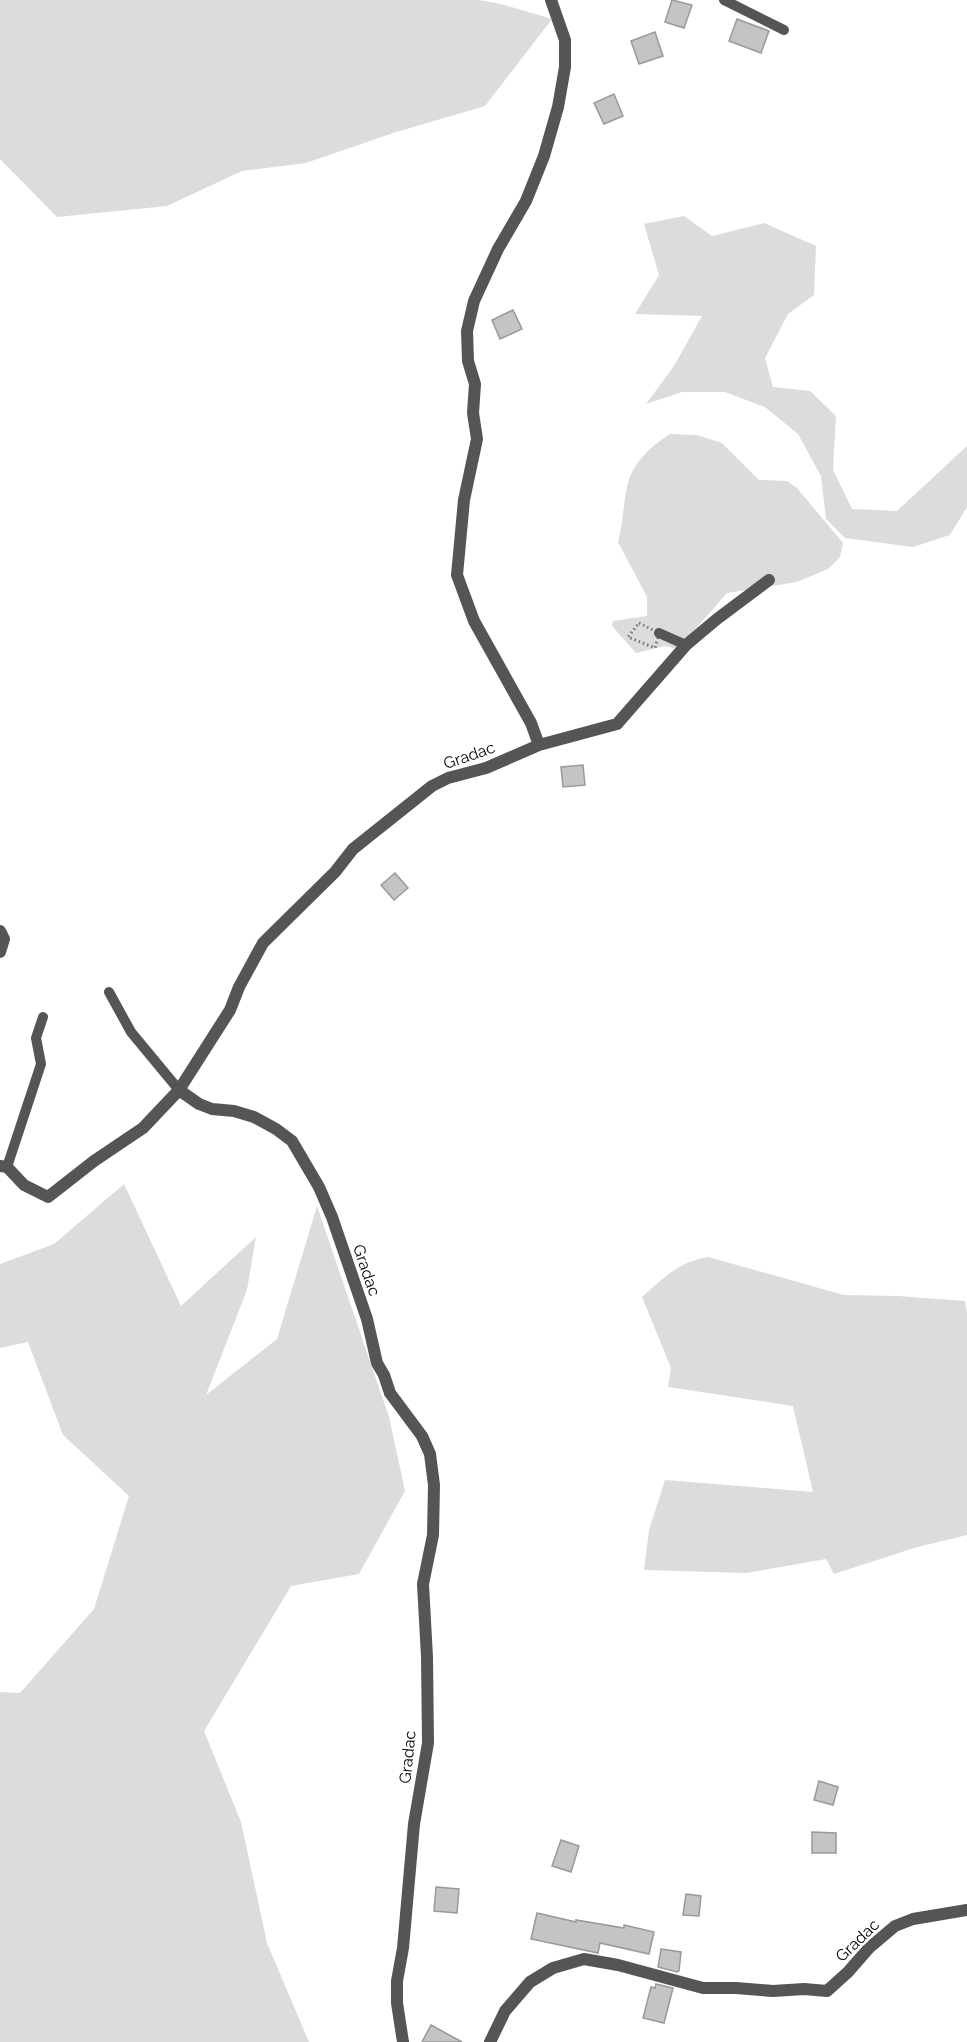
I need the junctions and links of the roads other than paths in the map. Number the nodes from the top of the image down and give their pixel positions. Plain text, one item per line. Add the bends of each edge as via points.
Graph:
1 (551, 0) edge
2 (724, 0) edge
3 (784, 30) dead end
4 (769, 580) dead end
5 (659, 633) dead end
6 (686, 645) junction
7 (539, 745) junction
8 (0, 931) edge
9 (0, 952) edge
10 (109, 992) dead end
11 (43, 1017) dead end
12 (179, 1090) junction
13 (4, 1167) edge
14 (967, 1910) edge
15 (404, 2042) edge
16 (490, 2042) edge

1 - 7 street via 565,40 558,107 526,201 474,301 467,331 468,361 475,384 473,413 477,439 464,500 457,575 474,621
2 - 3 lane
4 - 6 street, Gradac
5 - 6 lane
6 - 7 street, Gradac via 617,724
7 - 12 street, Gradac via 432,786 353,849 263,943 230,1010
8 - 9 street
10 - 12 lane via 131,1032
11 - 13 lane via 36,1038 41,1064
12 - 13 street via 142,1128 48,1197 24,1185
12 - 15 street, Gradac via 212,1109 254,1117 292,1141 332,1217 390,1393 422,1436 430,1454 433,1535 423,1584 428,1743 414,1824 397,1981
14 - 16 street, Gradac via 895,1926 827,1991 703,1988 584,1959 553,1968 530,1982 505,2012

